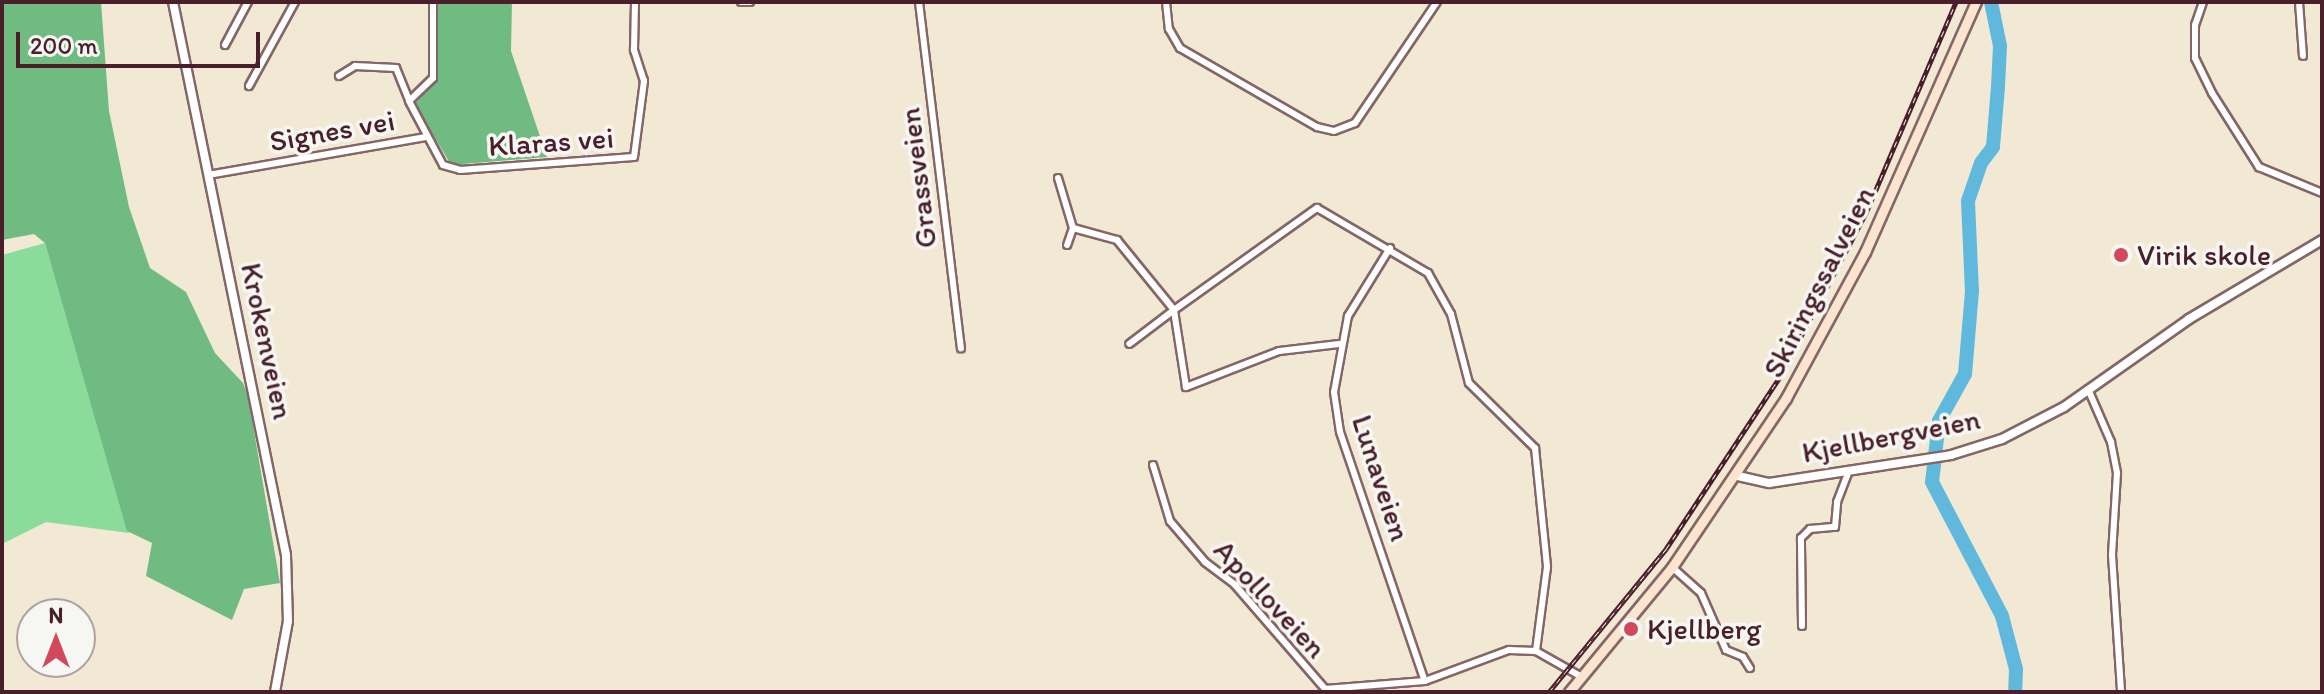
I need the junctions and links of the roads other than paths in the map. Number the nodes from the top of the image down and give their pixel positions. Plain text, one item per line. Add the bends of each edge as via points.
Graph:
1 (173, 2) edge
2 (248, 2) edge
3 (295, 2) edge
4 (433, 2) edge
5 (635, 2) edge
6 (741, 2) edge
7 (750, 2) edge
8 (919, 2) edge
9 (1166, 2) edge
10 (1437, 2) edge
11 (1976, 2) edge
12 (2203, 2) edge
13 (2299, 2) edge
14 (225, 45) dead end
15 (2303, 56) dead end
16 (339, 76) dead end
17 (249, 86) dead end
18 (409, 101) junction
19 (426, 137) junction
20 (208, 175) junction
21 (1058, 178) dead end
22 (2322, 193) edge
23 (1073, 228) junction
24 (2322, 240) edge
25 (1067, 245) dead end
26 (1390, 248) junction
27 (1174, 310) junction
28 (1129, 344) dead end
29 (1339, 344) junction
30 (961, 348) dead end
31 (2088, 389) junction
32 (1153, 465) dead end
33 (1849, 470) junction
34 (1738, 476) junction
35 (1672, 567) junction
36 (1802, 626) dead end
37 (1536, 651) junction
38 (1750, 668) dead end
39 (1582, 677) junction
40 (1425, 681) junction
41 (275, 692) edge
42 (1569, 692) edge
43 (2121, 692) edge

1 - 20 street, Krokenveien
2 - 14 street
3 - 17 street
4 - 18 street, Signes vei via 433,78
5 - 19 street, Klaras vei via 634,50 644,81 634,157 449,169
6 - 7 street
8 - 30 street, Grassveien
9 - 10 street via 1169,29 1180,48 1317,127 1334,131 1355,123
11 - 34 main road, Skiringssalveien via 1865,252
12 - 22 street via 2195,25 2195,58 2212,93 2259,167
13 - 15 street
16 - 18 street, Signes vei via 355,66 396,68
18 - 19 street, Signes vei
19 - 20 street, Signes vei
20 - 41 street, Krokenveien via 286,555 288,621
21 - 23 street
23 - 25 street
23 - 27 street via 1117,240
24 - 31 street, Kjellbergveien via 2189,319
26 - 27 street via 1317,208
26 - 29 street, Lunaveien via 1348,316
26 - 37 street via 1433,280 1451,314 1469,383 1535,448 1547,557
27 - 28 street
27 - 29 street via 1186,387 1279,351
29 - 40 street, Lunaveien via 1336,415
31 - 33 street, Kjellbergveien via 2024,429 1939,458
31 - 43 street via 2111,442 2117,473 2112,555
32 - 40 street, Apolloveien via 1170,521 1205,562 1245,596 1318,684 1350,691
33 - 34 street, Kjellbergveien via 1756,484
33 - 36 street via 1837,502 1835,527 1810,529 1801,538
34 - 35 main road, Skiringssalveien
35 - 38 street via 1701,593 1726,650 1743,657
35 - 39 main road, Skiringssalveien
37 - 39 street
37 - 40 street, Apolloveien via 1499,652
39 - 42 main road, Skiringssalveien

